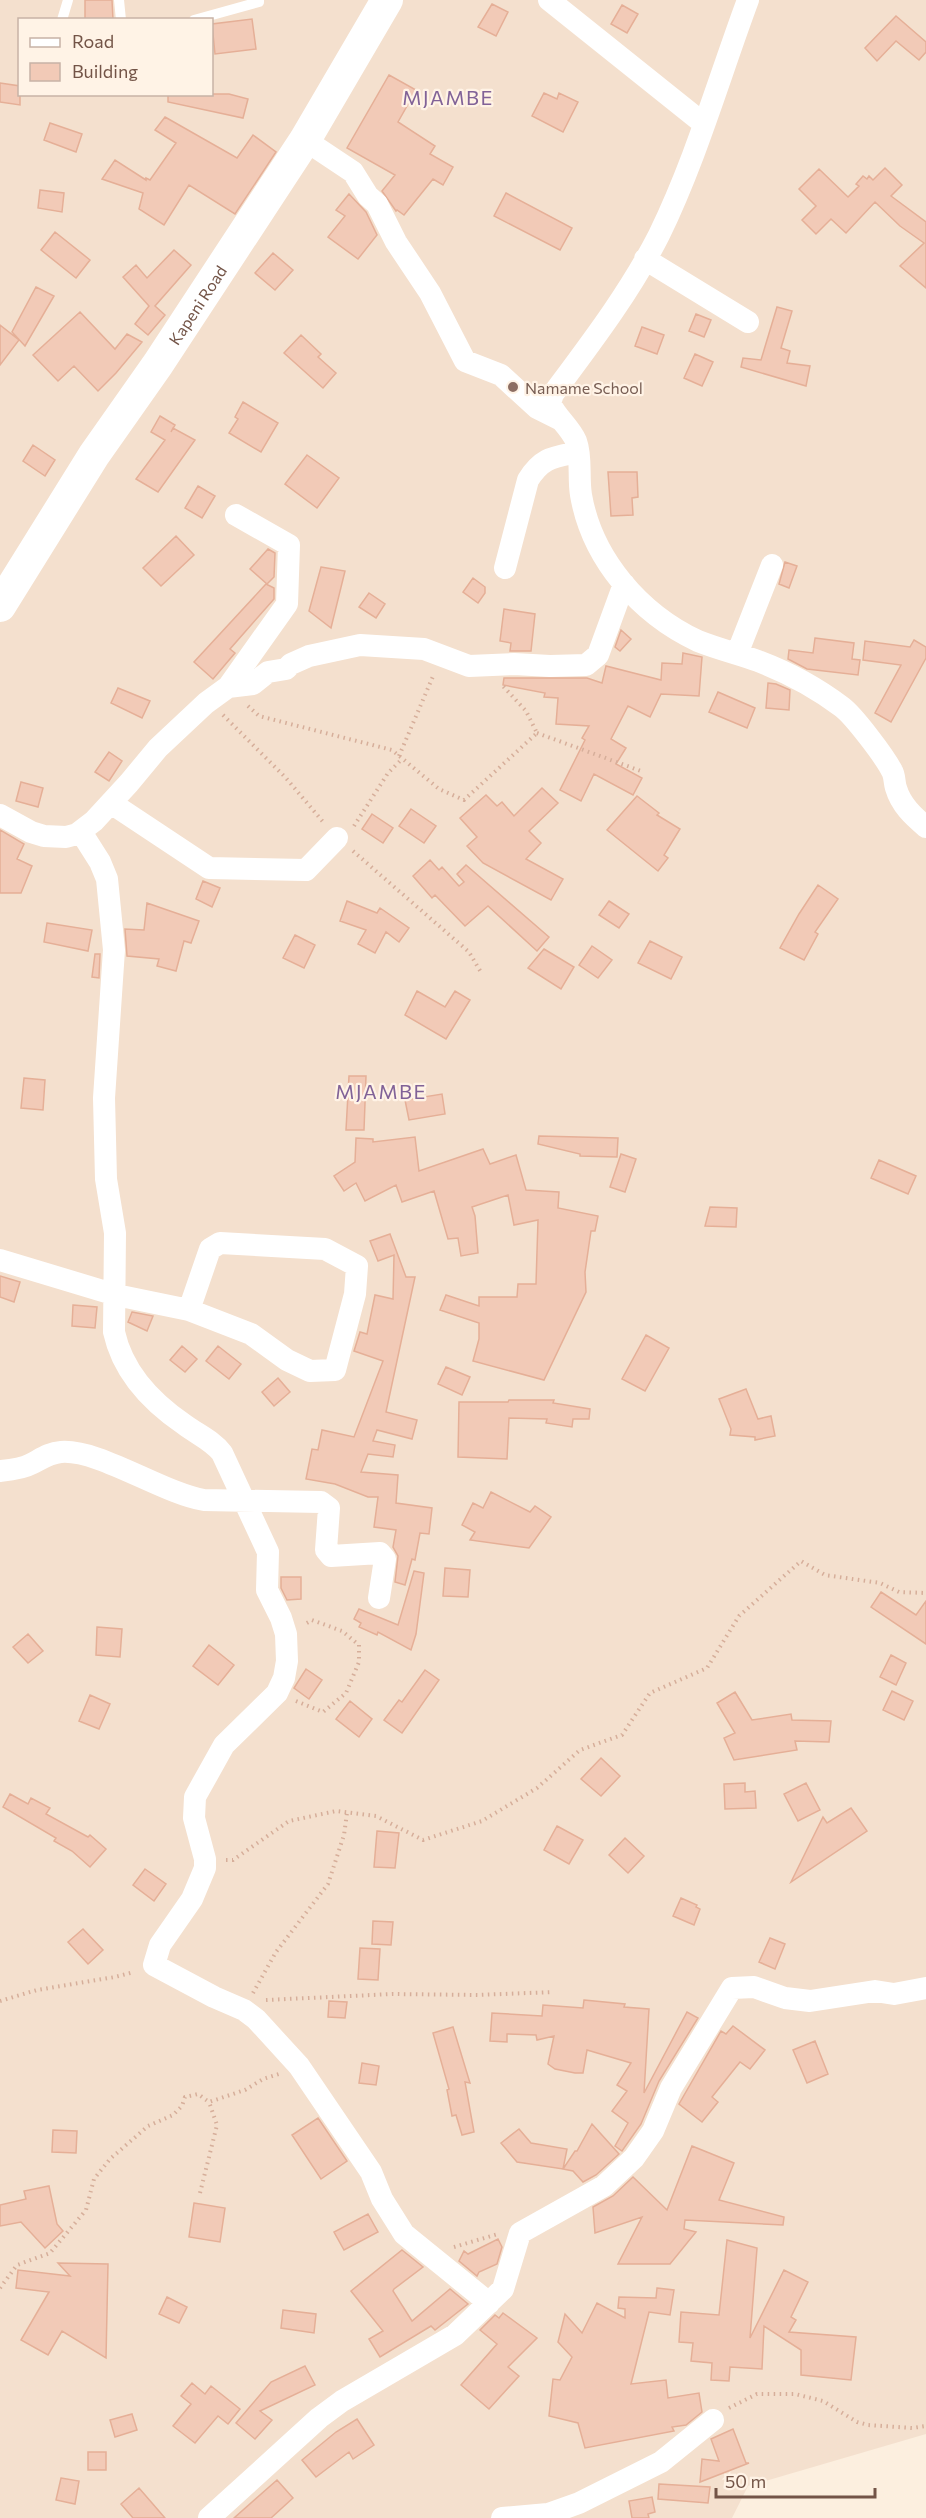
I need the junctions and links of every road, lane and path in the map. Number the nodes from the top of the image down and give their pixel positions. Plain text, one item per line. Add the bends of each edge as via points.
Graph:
1 (68, 0) edge
2 (119, 0) edge
3 (259, 0) edge
4 (387, 0) edge
5 (549, 0) edge
6 (748, 0) edge
7 (63, 18) edge
8 (121, 18) edge
9 (201, 18) edge
10 (704, 124) junction
11 (305, 140) junction
12 (645, 259) junction
13 (748, 322) dead end
14 (561, 420) junction
15 (578, 452) junction
16 (236, 515) dead end
17 (772, 565) dead end
18 (505, 568) dead end
19 (624, 584) junction
20 (0, 606) edge
21 (737, 654) junction
22 (440, 656) junction
23 (479, 665) junction
24 (228, 687) junction
25 (206, 703) junction
26 (537, 733) junction
27 (401, 758) junction
28 (641, 771) dead end
29 (111, 803) junction
30 (0, 815) edge
31 (926, 827) edge
32 (81, 832) junction
33 (340, 840) junction
34 (482, 974) dead end
35 (0, 1260) edge
36 (116, 1294) junction
37 (189, 1310) junction
38 (0, 1471) edge
39 (244, 1499) junction
40 (926, 1593) edge
41 (380, 1598) dead end
42 (286, 1634) junction
43 (277, 1693) junction
44 (347, 1813) junction
45 (206, 1858) junction
46 (116, 1977) dead end
47 (926, 1988) edge
48 (553, 1992) dead end
49 (0, 2001) edge
50 (244, 2010) junction
51 (299, 2066) junction
52 (209, 2102) junction
53 (200, 2193) dead end
54 (520, 2233) junction
55 (426, 2253) junction
56 (0, 2288) edge
57 (489, 2303) junction
58 (712, 2420) joint
59 (926, 2427) edge
60 (209, 2518) edge
61 (502, 2518) edge

1 - 7 lane
2 - 8 lane
3 - 9 lane
4 - 11 main road, Kapeni Road
5 - 10 street
6 - 10 street
10 - 12 street
11 - 14 street via 353,172 377,204 465,361 501,375 537,408
11 - 20 main road, Kapeni Road via 94,455
12 - 13 street
12 - 14 street via 607,321 553,394 550,403
14 - 15 street
15 - 18 street via 547,459 534,470
15 - 19 street via 585,513 601,553
16 - 24 street via 289,545 287,604
17 - 21 street
19 - 21 street via 651,612 683,633
19 - 23 street via 598,655 586,665
21 - 31 street via 789,675 842,707 888,764 907,809
22 - 23 street via 469,666
22 - 24 street via 424,649 360,645 309,656 286,669 268,672 253,684
22 - 27 path
23 - 26 path via 513,695
24 - 25 street
24 - 27 path via 259,716 392,750
25 - 29 street via 158,748
25 - 33 path via 228,719 286,778
26 - 27 path via 464,800 439,789
26 - 28 path
27 - 33 path
29 - 32 street
29 - 33 street via 209,868 306,870
30 - 32 street via 44,837
32 - 36 street via 104,870 114,950 104,1098
33 - 34 path via 469,952
35 - 36 street
36 - 37 street
36 - 39 street via 114,1332 132,1376 176,1419 218,1448
37 - 37 street via 251,1334 310,1371 335,1370 355,1294 357,1266 325,1249 220,1244 210,1249
38 - 39 street via 30,1465 62,1452 88,1456 186,1497
39 - 41 street via 321,1502 329,1508 326,1550 331,1556 380,1553 385,1560
39 - 42 street via 268,1552 267,1590
40 - 44 path via 899,1592 879,1583 825,1575 801,1561 739,1616 707,1668 650,1693 622,1735 580,1750 537,1788 482,1821 423,1840 376,1816
42 - 43 street via 287,1661
42 - 43 path via 312,1620 342,1631 359,1645 359,1662 346,1693 323,1712
43 - 45 street via 224,1745 195,1797 194,1818
44 - 45 path via 336,1811 289,1821 233,1860
44 - 50 path via 328,1884 276,1952
45 - 50 street via 192,1899 160,1945 154,1965
46 - 49 path via 38,1990
47 - 54 street via 810,2001 785,1998 754,1987 732,1988 634,2158 604,2186
48 - 50 path via 283,1999 252,2003
50 - 51 street
51 - 52 path
51 - 55 street via 371,2172 404,2234
52 - 53 path via 217,2125
52 - 56 path via 191,2094 173,2115 128,2142 94,2179 87,2210 66,2236 50,2253 16,2265
54 - 55 path via 490,2235
54 - 57 street via 503,2289
55 - 57 street
57 - 60 street via 455,2336 319,2418
58 - 59 path via 757,2394 795,2394 823,2401 868,2425
58 - 61 street via 661,2462 579,2503 548,2514

